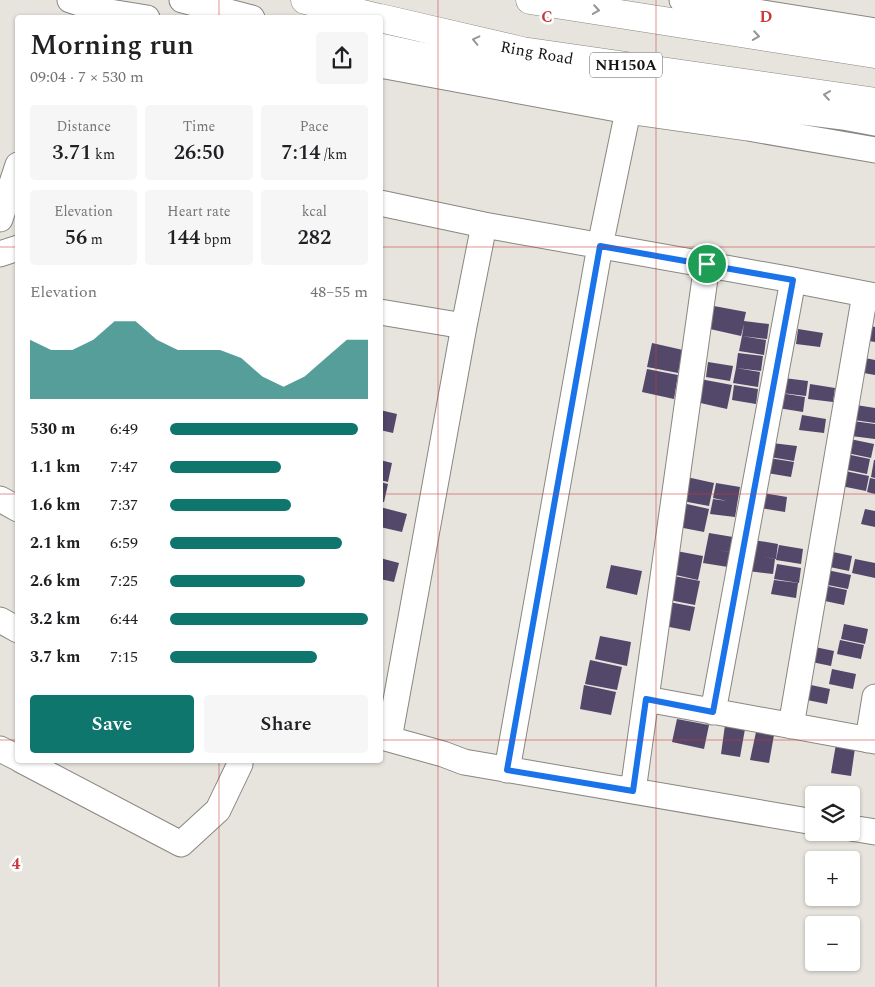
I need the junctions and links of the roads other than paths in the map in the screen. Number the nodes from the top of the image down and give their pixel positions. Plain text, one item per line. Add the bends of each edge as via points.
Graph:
1 (70, 0) edge
2 (182, 0) edge
3 (305, 0) edge
4 (530, 0) edge
5 (682, 0) edge
6 (125, 15) edge
7 (240, 15) edge
8 (368, 15) edge
9 (383, 19) edge
10 (874, 46) edge
11 (383, 47) edge
12 (383, 65) edge
13 (875, 102) edge
14 (628, 111) junction
15 (875, 123) edge
16 (875, 150) edge
17 (15, 174) edge
18 (383, 204) edge
19 (0, 219) edge
20 (484, 225) junction
21 (600, 246) junction
22 (15, 249) edge
23 (0, 254) edge
24 (707, 264) junction
25 (793, 280) junction
26 (870, 295) edge
27 (383, 313) edge
28 (464, 326) junction
29 (0, 499) edge
30 (15, 507) edge
31 (0, 620) edge
32 (15, 628) edge
33 (875, 697) edge
34 (646, 699) junction
35 (713, 712) junction
36 (791, 726) junction
37 (384, 737) edge
38 (871, 740) edge
39 (0, 749) edge
40 (15, 756) edge
41 (28, 763) edge
42 (238, 763) edge
43 (507, 770) junction
44 (633, 791) junction
45 (805, 820) edge
46 (860, 830) edge
47 (875, 832) edge

1 - 6 street via 103,12
2 - 7 street
3 - 8 highway, Ring Road / NH150A
4 -> 10 highway
5 - 10 street
13 -> 9 highway, Ring Road / NH150A via 522,51
11 - 15 street via 632,91
12 - 14 street
14 - 16 street
14 - 21 street
17 - 19 street
18 - 20 street
20 - 21 street
20 - 28 street
21 - 24 street
21 - 43 street
22 - 23 street
24 - 25 street
24 - 34 street
25 - 26 street
25 - 35 street
26 - 36 street
27 - 28 street
28 - 37 street
29 - 30 street
31 - 32 street
33 - 38 street
34 - 35 street
34 - 44 street
35 - 36 street
36 - 38 street
37 - 43 street via 464,762
39 - 40 street
41 - 42 street via 181,844 218,810
43 - 44 street
44 - 45 street
46 - 47 street

